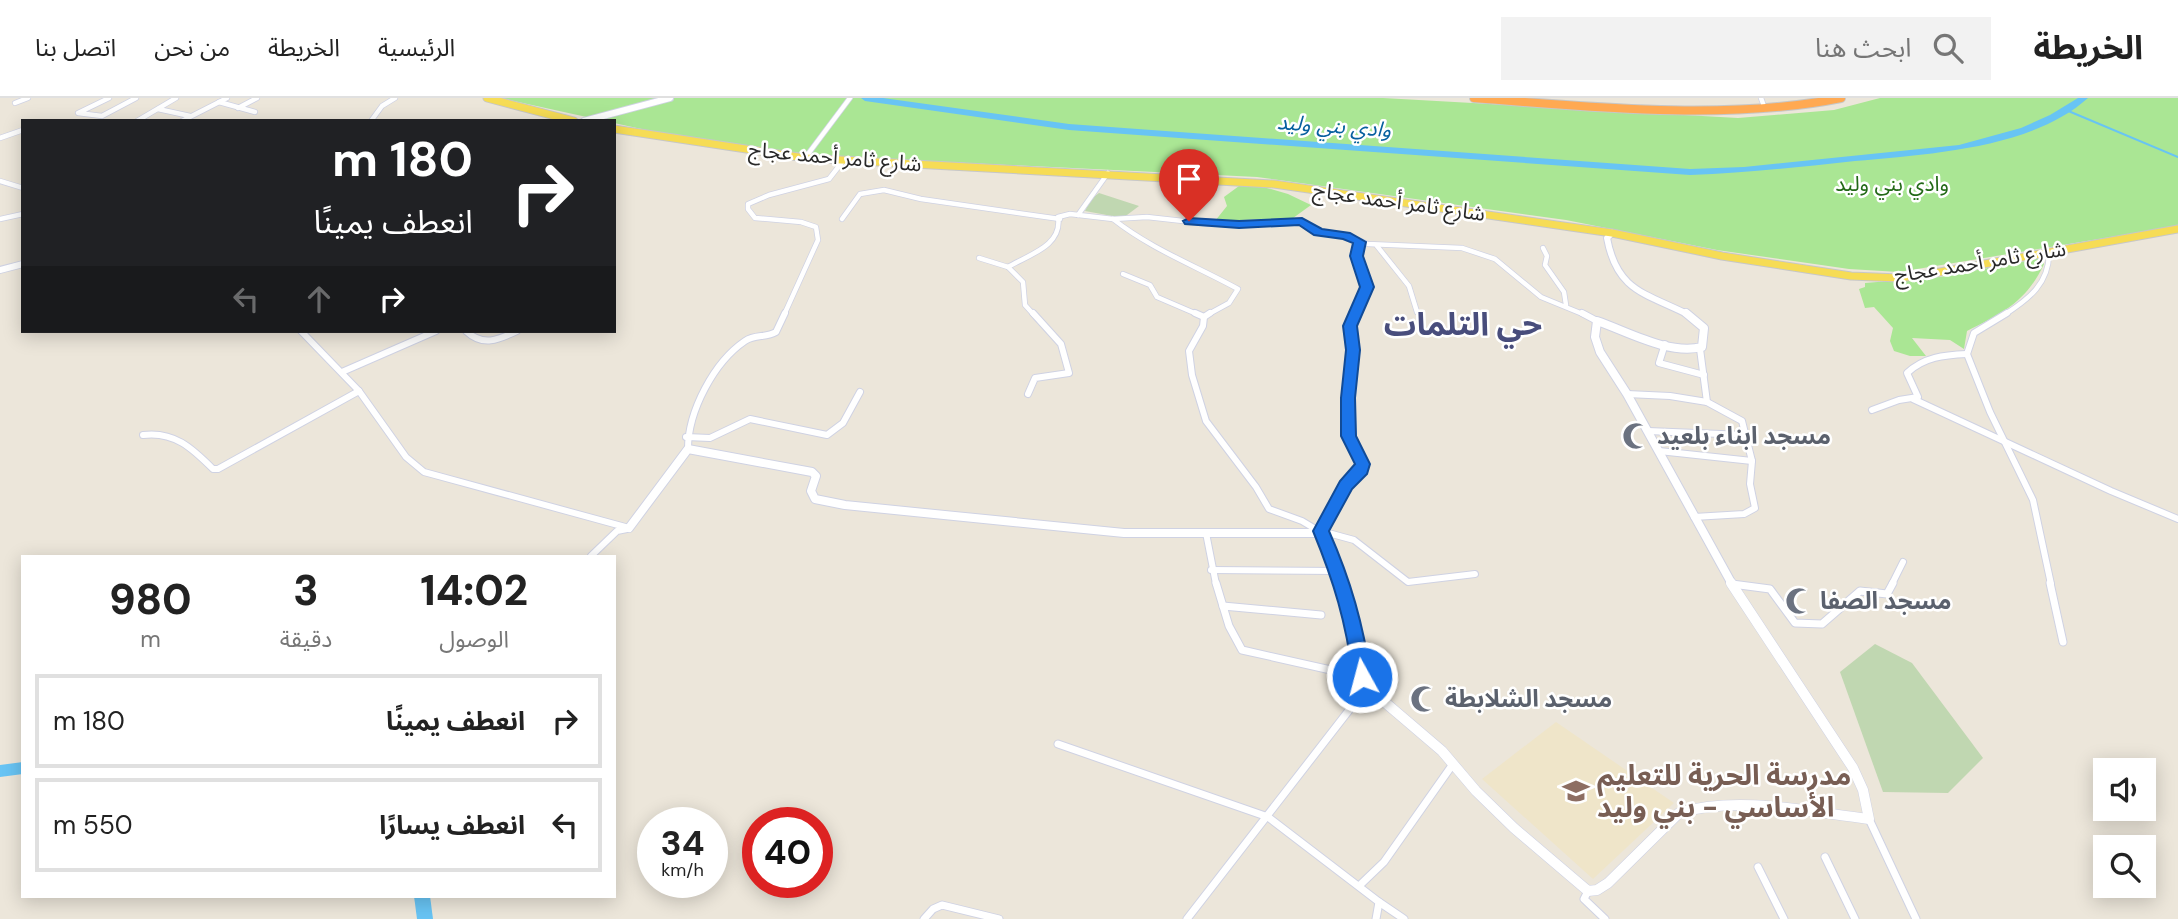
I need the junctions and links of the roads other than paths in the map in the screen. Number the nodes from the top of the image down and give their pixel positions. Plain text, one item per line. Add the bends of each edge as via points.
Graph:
1 (28, 98) edge
2 (109, 98) edge
3 (125, 98) edge
4 (135, 98) edge
5 (176, 98) edge
6 (227, 98) edge
7 (257, 98) edge
8 (395, 98) edge
9 (487, 98) edge
10 (670, 98) edge
11 (850, 98) edge
12 (1474, 98) edge
13 (1761, 98) edge
14 (1841, 98) edge
15 (219, 102) junction
16 (15, 103) dead end
17 (239, 108) junction
18 (157, 109) junction
19 (1765, 109) junction
20 (255, 112) dead end
21 (190, 116) junction
22 (140, 119) edge
23 (185, 119) edge
24 (372, 119) edge
25 (566, 119) edge
26 (591, 119) edge
27 (616, 130) edge
28 (21, 132) edge
29 (0, 138) edge
30 (806, 158) junction
31 (843, 161) junction
32 (1108, 173) junction
33 (0, 181) edge
34 (21, 187) edge
35 (21, 214) edge
36 (1078, 215) junction
37 (0, 219) edge
38 (842, 219) dead end
39 (1060, 219) junction
40 (1112, 219) junction
41 (2178, 229) edge
42 (1612, 233) junction
43 (1360, 242) junction
44 (1377, 245) junction
45 (1543, 248) dead end
46 (2049, 251) junction
47 (979, 258) dead end
48 (21, 265) edge
49 (1008, 267) junction
50 (0, 270) edge
51 (1123, 274) dead end
52 (1566, 305) junction
53 (1417, 312) dead end
54 (1204, 317) junction
55 (1597, 321) junction
56 (303, 333) edge
57 (432, 333) edge
58 (468, 333) edge
59 (513, 333) edge
60 (1665, 344) junction
61 (1700, 349) junction
62 (1967, 354) junction
63 (342, 373) junction
64 (1704, 376) junction
65 (359, 391) junction
66 (860, 391) dead end
67 (1028, 394) dead end
68 (1627, 394) junction
69 (1913, 399) junction
70 (1707, 402) junction
71 (1872, 410) dead end
72 (1647, 431) junction
73 (143, 435) dead end
74 (1745, 435) junction
75 (686, 437) junction
76 (2006, 441) junction
77 (688, 449) junction
78 (1659, 451) junction
79 (1752, 461) junction
80 (1694, 517) junction
81 (2178, 519) edge
82 (629, 528) junction
83 (1322, 532) junction
84 (1206, 533) junction
85 (593, 555) edge
86 (1902, 562) dead end
87 (1211, 570) junction
88 (1338, 571) junction
89 (1475, 574) dead end
90 (1732, 583) junction
91 (1223, 606) junction
92 (1321, 615) dead end
93 (2063, 642) dead end
94 (1362, 677) junction
95 (1367, 687) junction
96 (1058, 744) dead end
97 (1453, 764) junction
98 (1268, 817) junction
99 (1869, 819) junction
100 (1825, 857) dead end
101 (1758, 867) dead end
102 (1360, 884) junction
103 (1588, 891) junction
104 (1379, 902) junction
105 (924, 919) edge
106 (999, 919) edge
107 (1187, 919) edge
108 (1376, 919) edge
109 (1404, 919) edge
110 (1605, 919) edge
111 (1784, 919) edge
112 (1854, 919) edge
113 (1916, 919) edge

1 - 16 street
2 - 4 street via 79,113 104,117
3 - 4 street
5 - 18 street
6 - 15 street
7 - 17 street
8 - 24 street
9 - 25 main road
10 - 26 street
11 - 30 street
12 - 19 highway
13 - 19 street
14 - 19 highway
15 - 17 street
15 - 21 street
17 - 20 street
18 - 21 street
18 - 22 street
21 - 23 street
27 - 30 main road, شارع ثامر أحمد عجاج
28 - 29 street
30 - 31 main road, شارع ثامر أحمد عجاج
31 - 32 main road, شارع ثامر أحمد عجاج
31 - 75 street via 835,176 772,192 748,204 755,218 816,227 818,240 776,332 768,338 746,340 728,357 710,380
32 - 36 street
32 - 42 main road, شارع ثامر أحمد عجاج via 1274,184
33 - 34 street
35 - 37 street
36 - 39 street
36 - 40 street
38 - 39 street via 860,194 884,190
39 - 49 street via 1053,241
40 - 43 street via 1239,224 1302,221 1319,233 1345,235
40 - 54 street via 1141,241 1238,289 1230,302
41 - 46 main road, شارع ثامر أحمد عجاج
42 - 46 main road, شارع ثامر أحمد عجاج via 1721,256 1851,276 1899,278
42 - 61 street via 1607,238 1619,275 1639,293 1702,324 1705,335
43 - 44 street
43 - 83 street via 1357,256 1367,287 1350,326 1353,350 1348,398 1349,436 1362,464
44 - 52 street via 1457,247 1480,253 1495,259 1541,297
44 - 53 street via 1405,280
45 - 52 street via 1545,265 1564,292
46 - 62 street via 2048,270 2031,295 1974,333
47 - 49 street
48 - 50 street
49 - 67 street via 1023,282 1025,305 1061,344 1069,373 1035,378
51 - 54 street via 1150,285 1157,297
52 - 55 street
54 - 83 street via 1189,352 1206,421 1269,509
55 - 60 street
55 - 68 street via 1595,337 1600,352
56 - 63 street
57 - 63 street
58 - 59 street via 481,343
60 - 61 street
60 - 64 street via 1660,363
61 - 64 street
62 - 69 street via 1932,357 1908,371 1919,394
62 - 76 street
63 - 65 street
64 - 70 street
65 - 73 street via 218,469 169,434
65 - 82 street via 406,457 424,471
66 - 75 street via 845,421 827,435 750,419 712,438
68 - 70 street
68 - 72 street
69 - 71 street
69 - 76 street
70 - 74 street via 1738,418
72 - 74 street
72 - 78 street
74 - 79 street
75 - 77 street
76 - 81 street
76 - 93 street via 2033,500
77 - 82 street
77 - 84 street via 812,472 816,476 811,491 815,499 845,506 1124,533
78 - 79 street
78 - 80 street
79 - 80 street via 1754,511
80 - 90 street
82 - 85 street via 617,531
83 - 84 street
83 - 88 street
83 - 89 street via 1354,540 1409,582
84 - 87 street
86 - 90 street via 1887,594 1860,591 1822,624 1795,623 1770,589
87 - 88 street
87 - 91 street
88 - 94 street via 1355,626
90 - 99 street via 1853,768
91 - 92 street
91 - 94 street via 1242,650
94 - 95 street
95 - 97 street
95 - 98 street
96 - 98 street
97 - 102 street via 1384,862
97 - 103 street via 1514,828
98 - 102 street
98 - 107 street
99 - 103 street via 1735,807 1690,808 1679,813 1608,883
99 - 113 street
100 - 112 street
101 - 111 street
102 - 104 street
103 - 110 street via 1584,899
104 - 108 street
104 - 109 street
105 - 106 street via 942,905

